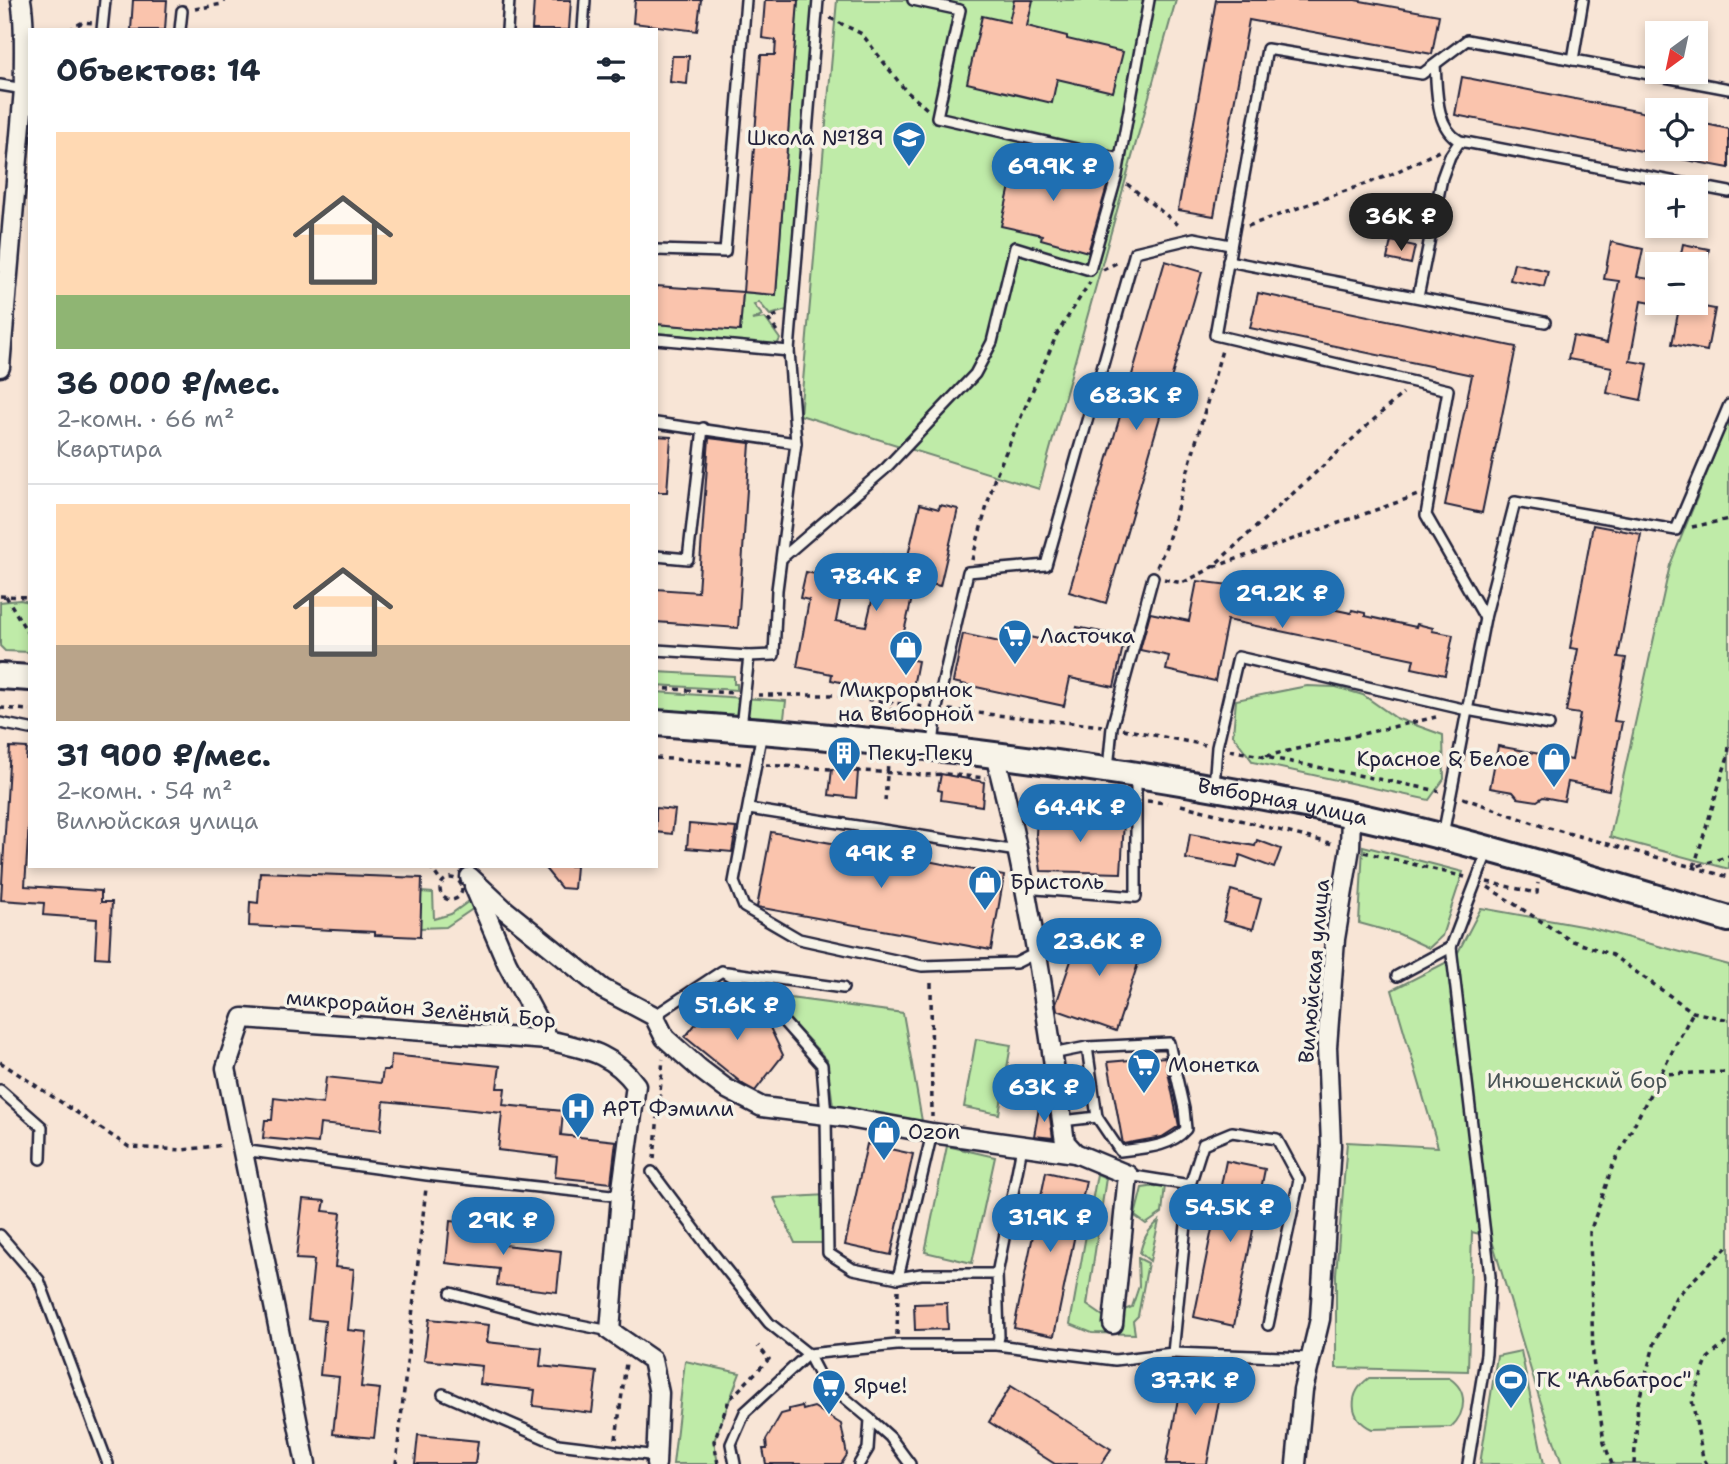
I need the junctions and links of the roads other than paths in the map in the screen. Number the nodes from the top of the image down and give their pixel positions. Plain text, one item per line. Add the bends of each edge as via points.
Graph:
1 (21, 0) edge
2 (105, 0) edge
3 (509, 0) edge
4 (585, 0) edge
5 (746, 0) edge
6 (818, 0) edge
7 (913, 0) edge
8 (1149, 0) edge
9 (1583, 0) edge
10 (182, 11) road end
11 (103, 27) edge
12 (180, 28) edge
13 (507, 28) edge
14 (583, 28) edge
15 (1573, 60) junction
16 (1435, 65) junction
17 (0, 85) edge
18 (24, 89) junction
19 (1729, 89) edge
20 (1460, 141) junction
21 (1119, 159) junction
22 (23, 188) edge
23 (1729, 192) edge
24 (1230, 245) junction
25 (658, 250) edge
26 (1228, 261) junction
27 (1418, 297) junction
28 (1545, 322) dead end
29 (658, 338) edge
30 (789, 351) junction
31 (0, 367) edge
32 (1729, 405) edge
33 (658, 423) edge
34 (703, 428) junction
35 (796, 443) junction
36 (658, 556) edge
37 (782, 558) junction
38 (1153, 577) road end
39 (1485, 618) junction
40 (658, 650) edge
41 (749, 656) junction
42 (0, 676) edge
43 (28, 678) edge
44 (1467, 710) junction
45 (0, 723) edge
46 (658, 723) edge
47 (1549, 725) dead end
48 (28, 729) edge
49 (751, 730) junction
50 (933, 747) junction
51 (995, 755) junction
52 (1108, 771) junction
53 (1136, 775) junction
54 (1214, 788) junction
55 (749, 809) junction
56 (1351, 815) junction
57 (1442, 836) junction
58 (1488, 850) junction
59 (1017, 851) junction
60 (467, 870) edge
61 (1024, 888) junction
62 (1729, 919) edge
63 (1451, 947) junction
64 (1036, 953) junction
65 (722, 971) junction
66 (1396, 976) dead end
67 (843, 988) dead end
68 (654, 1016) junction
69 (548, 1040) junction
70 (1087, 1047) junction
71 (1052, 1054) junction
72 (0, 1090) edge
73 (826, 1115) junction
74 (1097, 1117) junction
75 (1062, 1121) junction
76 (932, 1133) junction
77 (241, 1146) junction
78 (1022, 1147) junction
79 (1075, 1153) junction
80 (41, 1159) dead end
81 (652, 1172) road end
82 (1128, 1175) junction
83 (1190, 1185) junction
84 (621, 1196) junction
85 (0, 1235) edge
86 (997, 1274) junction
87 (898, 1278) junction
88 (451, 1293) dead end
89 (1113, 1324) dead end
90 (1268, 1325) dead end
91 (610, 1331) junction
92 (998, 1345) junction
93 (1172, 1353) junction
94 (808, 1354) junction
95 (1310, 1359) junction
96 (443, 1394) dead end
97 (870, 1419) junction
98 (657, 1460) edge
99 (108, 1464) edge
100 (306, 1464) edge
101 (735, 1464) edge
102 (859, 1464) edge
103 (910, 1464) edge
104 (1296, 1464) edge
105 (1468, 1464) edge

1 - 18 street
2 - 11 lane
3 - 13 lane
4 - 14 lane
5 - 25 lane via 724,252
6 - 30 lane
7 - 21 lane via 960,10 937,117
8 - 21 lane
9 - 15 lane
10 - 12 lane
15 - 16 lane via 1467,40
15 - 19 lane
16 - 20 lane via 1441,116 1448,132
16 - 24 lane via 1422,74 1267,49
17 - 18 lane
18 - 22 street
20 - 23 lane
20 - 27 lane via 1442,178
21 - 37 lane via 1090,271 1015,247 992,342 975,374 884,469
22 - 31 street
24 - 26 lane
24 - 50 lane via 1194,238 1135,252 1046,565 968,572 936,708
26 - 27 lane
26 - 39 lane via 1215,335 1448,390 1426,515
27 - 28 lane
29 - 30 lane
30 - 35 lane
32 - 39 lane via 1676,530 1515,502
33 - 34 lane
34 - 35 lane
34 - 36 lane via 688,559
35 - 37 lane
37 - 41 lane via 774,655
38 - 52 lane via 1112,727
39 - 44 lane
40 - 41 lane
41 - 49 lane via 745,694
42 - 43 main road
44 - 47 lane
44 - 54 lane via 1238,657 1217,747
44 - 57 lane
45 - 48 lane
46 - 49 main road, Выборная улица
49 - 50 main road, Выборная улица
49 - 55 lane via 757,764
50 - 51 main road, Выборная улица
51 - 52 main road, Выборная улица
51 - 59 street
52 - 53 main road, Выборная улица
53 - 54 main road, Выборная улица
53 - 61 lane via 1136,897
54 - 56 main road, Выборная улица
55 - 59 lane
55 - 64 lane via 734,882 744,907 799,940 922,966 1016,963
56 - 57 main road, Выборная улица
56 - 95 street, Вилюйская улица via 1326,1047 1331,1145 1320,1319
57 - 58 main road, Выборная улица
58 - 62 main road, Выборная улица
58 - 63 lane
59 - 61 street
60 - 68 street via 505,910 603,989
60 - 69 street via 507,963
61 - 64 street
63 - 66 lane
63 - 105 lane via 1490,1276 1486,1354
64 - 71 street
65 - 67 lane
65 - 68 lane
65 - 73 lane via 759,994 822,1065
68 - 73 street via 665,1038 725,1088 762,1107
69 - 77 street, микрорайон Зелёный Бор via 243,1018 226,1068
69 - 84 street, микрорайон Зелёный Бор via 595,1051 615,1062 636,1084
70 - 71 lane
70 - 74 lane
70 - 74 lane via 1169,1043 1186,1129 1178,1139 1160,1145 1119,1151
71 - 75 street
72 - 80 lane via 42,1127
73 - 76 street
73 - 87 lane via 828,1253 853,1269
74 - 75 lane
75 - 79 street via 1065,1142
76 - 78 street
76 - 87 lane
77 - 84 lane via 427,1175
77 - 100 street, микрорайон Зелёный Бор
78 - 79 street
78 - 86 lane
79 - 82 street
81 - 94 lane via 769,1323
82 - 83 lane
82 - 89 street
83 - 90 lane via 1203,1144 1232,1132 1278,1139 1299,1180
83 - 93 lane
84 - 91 street, микрорайон Зелёный Бор
85 - 99 lane via 40,1279
86 - 87 lane
86 - 92 lane
88 - 91 lane
91 - 98 street via 652,1360 659,1393
92 - 93 lane via 1115,1360
92 - 94 lane via 897,1345
93 - 95 lane
94 - 97 lane via 820,1377
94 - 101 lane via 745,1412 731,1444
95 - 104 street, Вилюйская улица
96 - 98 lane via 558,1444
97 - 102 lane via 868,1449
97 - 103 lane

